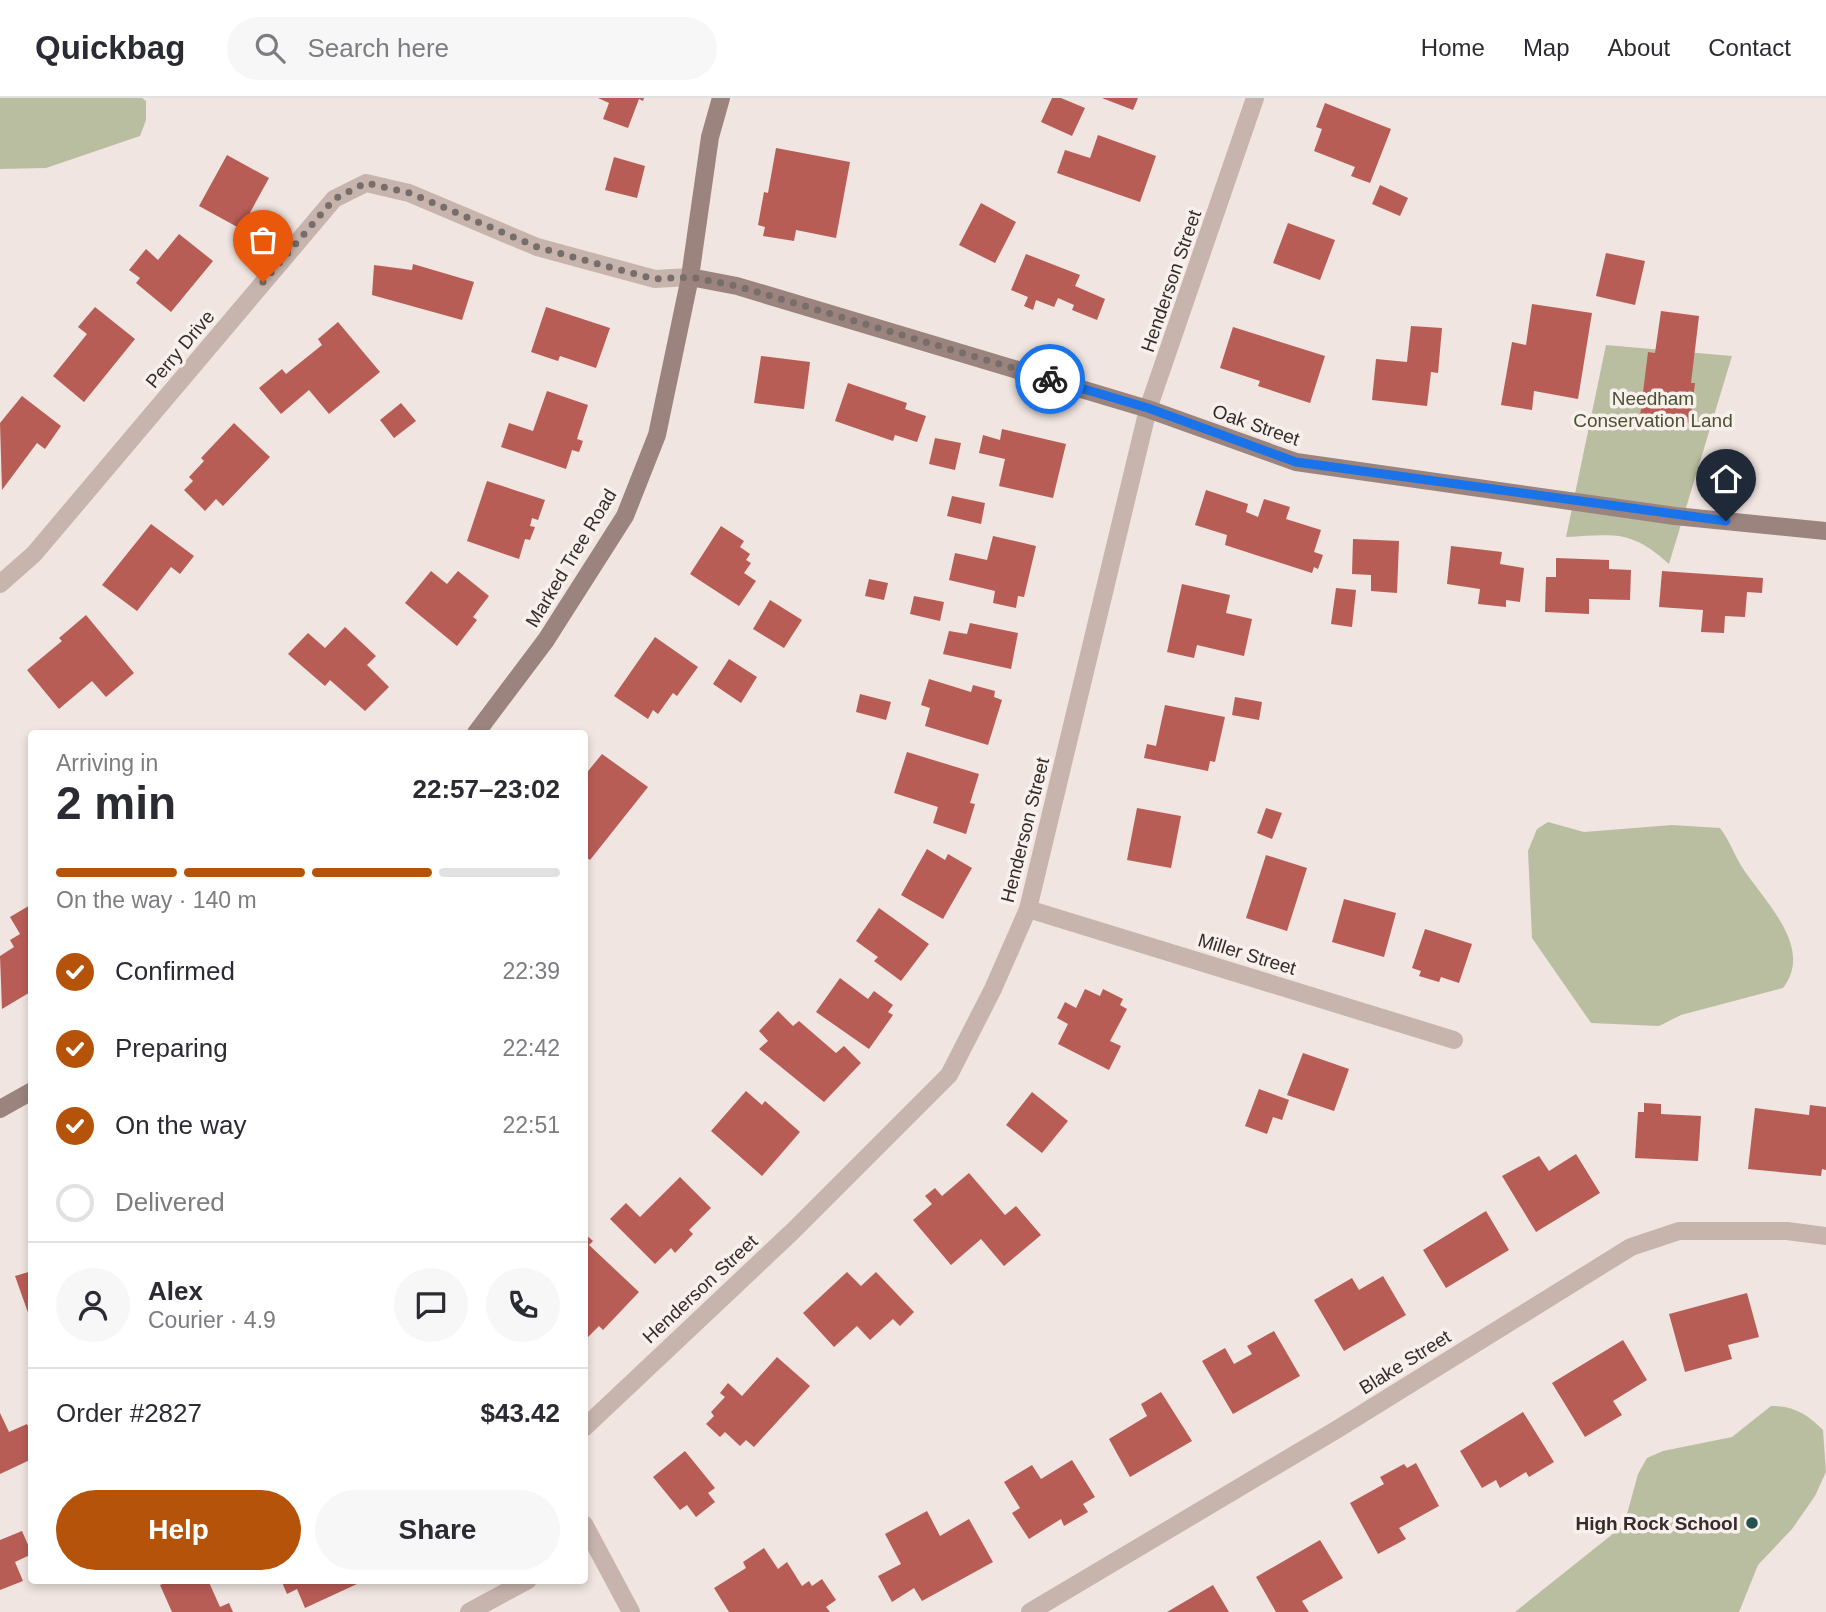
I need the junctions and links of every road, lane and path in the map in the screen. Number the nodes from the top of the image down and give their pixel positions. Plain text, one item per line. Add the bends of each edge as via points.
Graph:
1 (721, 98) edge
2 (1255, 98) edge
3 (690, 277) junction
4 (1148, 408) junction
5 (1826, 531) edge
6 (0, 584) edge
7 (478, 730) edge
8 (1028, 909) junction
9 (1454, 1040) dead end
10 (28, 1093) edge
11 (0, 1109) edge
12 (1826, 1236) edge
13 (588, 1424) edge
14 (589, 1546) edge
15 (521, 1584) edge
16 (469, 1612) edge
17 (631, 1612) edge
18 (1030, 1612) edge

1 - 3 street, Marked Tree Road via 710,137
2 - 4 street, Henderson Street
3 - 4 street, Oak Street via 737,286
3 - 6 street, Perry Drive via 655,279 537,247 410,193 366,183 334,199 34,554
3 - 7 street, Marked Tree Road via 657,435 625,516 546,640
4 - 5 street, Oak Street via 1296,462 1675,516
4 - 8 street, Henderson Street
8 - 9 street, Miller Street
8 - 13 street, Henderson Street via 948,1075 793,1231
10 - 11 street
12 - 18 street, Blake Street via 1787,1231 1679,1231 1631,1247
14 - 17 street
15 - 16 street

